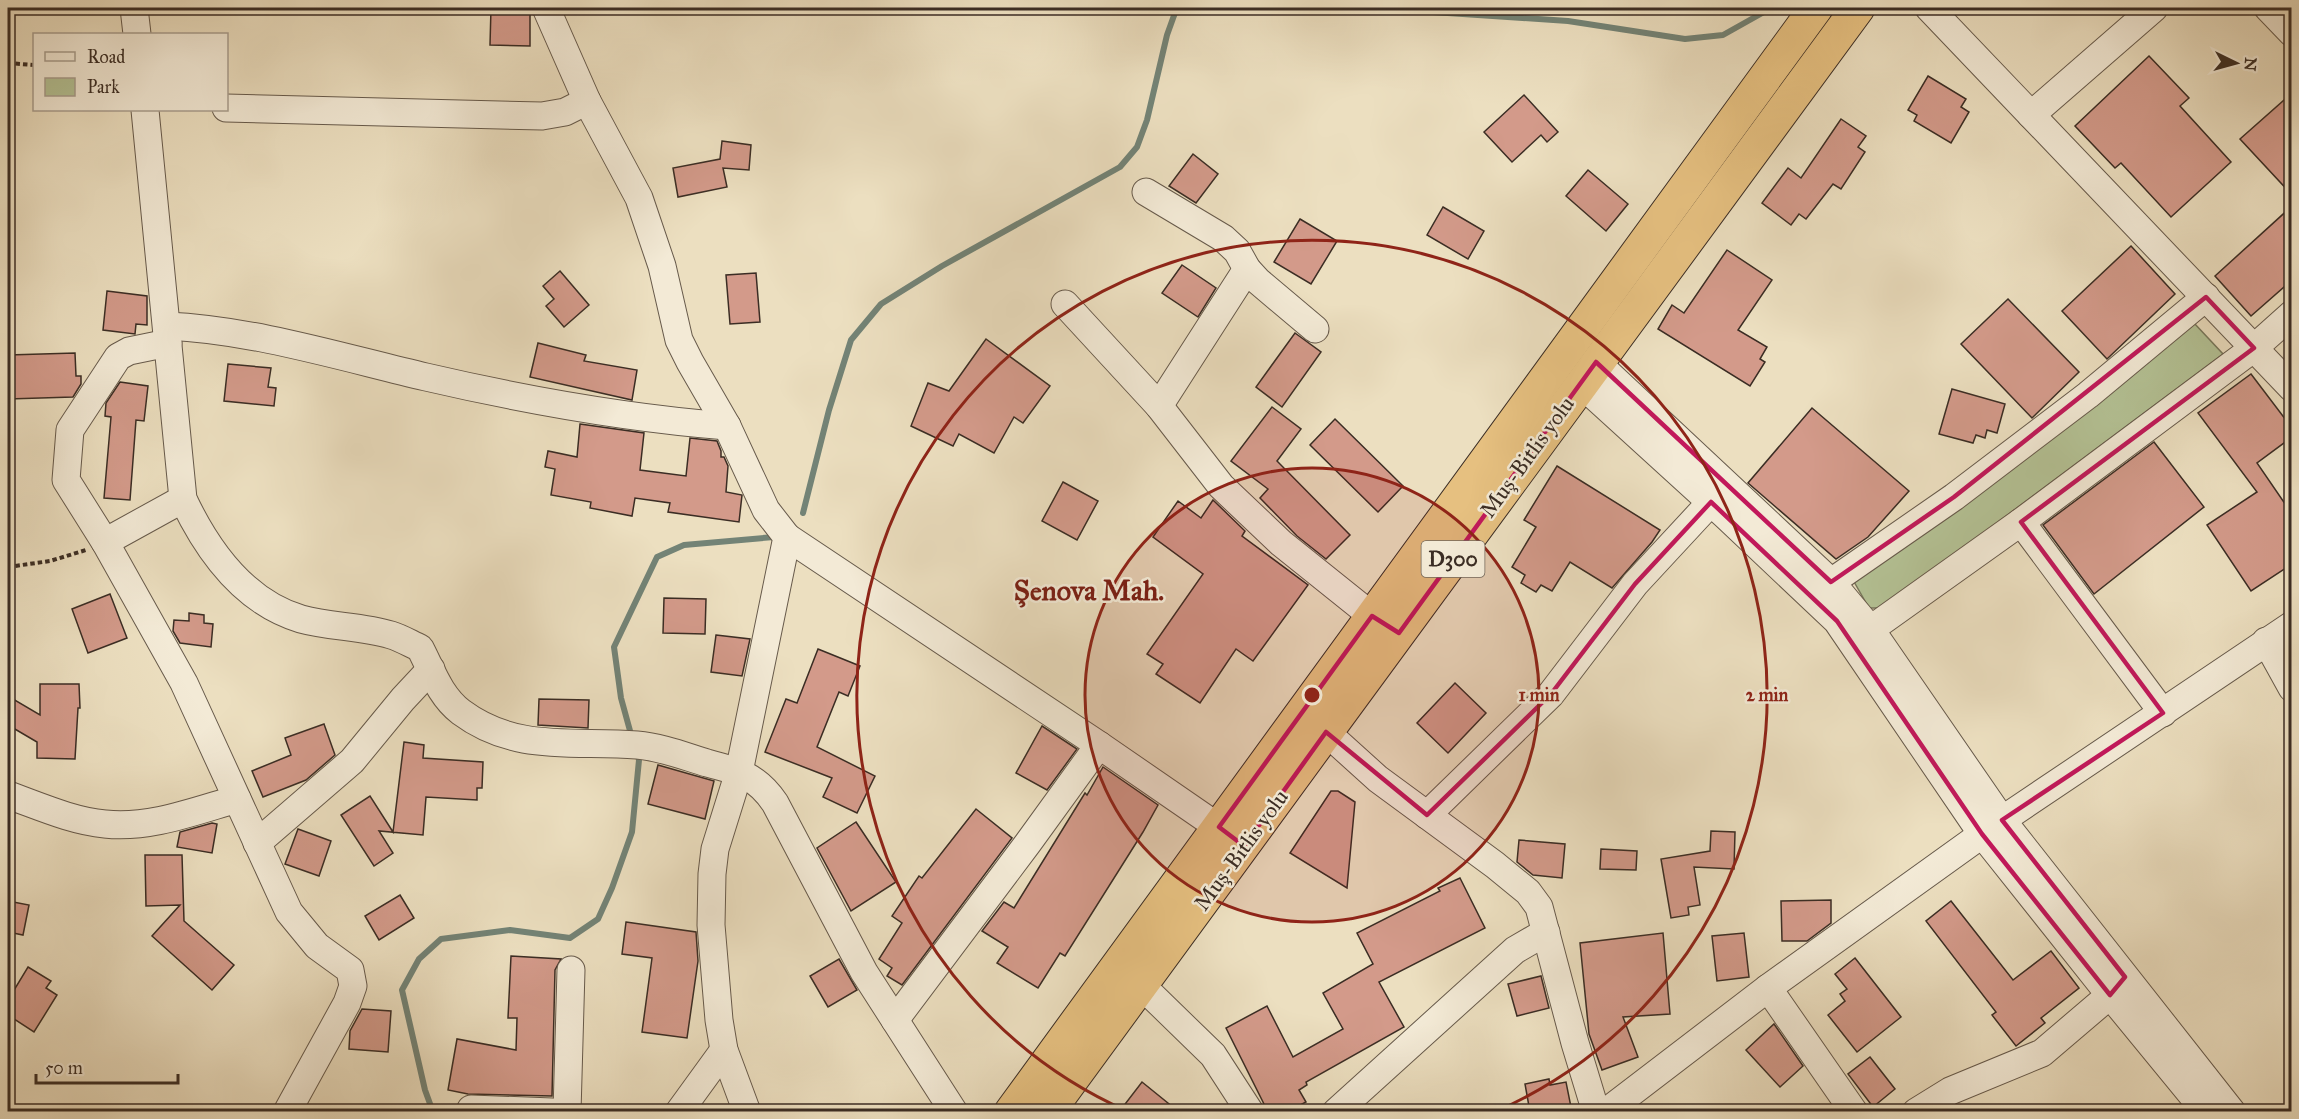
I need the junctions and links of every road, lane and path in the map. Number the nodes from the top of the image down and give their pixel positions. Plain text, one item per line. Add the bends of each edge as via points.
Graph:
1 (134, 8) edge
2 (546, 8) edge
3 (1816, 8) edge
4 (1858, 8) edge
5 (1929, 8) edge
6 (2154, 8) edge
7 (2268, 8) edge
8 (137, 33) edge
9 (2292, 33) edge
10 (8, 63) edge
11 (33, 65) edge
12 (587, 101) junction
13 (228, 108) edge
14 (145, 111) edge
15 (2031, 115) junction
16 (1146, 192) dead end
17 (1247, 269) junction
18 (2206, 297) junction
19 (1065, 304) dead end
20 (2292, 314) edge
21 (1315, 329) dead end
22 (167, 335) junction
23 (2254, 348) junction
24 (1588, 372) junction
25 (2292, 388) edge
26 (1159, 406) junction
27 (727, 426) junction
28 (183, 499) junction
29 (1711, 502) junction
30 (2021, 522) junction
31 (787, 537) junction
32 (105, 542) junction
33 (8, 567) edge
34 (1821, 589) junction
35 (1386, 624) junction
36 (2292, 625) edge
37 (1861, 636) junction
38 (2266, 641) junction
39 (431, 669) junction
40 (1340, 687) junction
41 (2292, 688) edge
42 (2163, 713) junction
43 (1326, 732) junction
44 (1099, 745) junction
45 (739, 772) junction
46 (8, 795) edge
47 (237, 800) junction
48 (1427, 815) junction
49 (1992, 827) junction
50 (1232, 836) junction
51 (257, 843) junction
52 (1546, 932) junction
53 (571, 970) dead end
54 (1141, 985) junction
55 (2117, 986) junction
56 (1768, 988) junction
57 (895, 1020) junction
58 (724, 1050) junction
59 (471, 1109) dead end
60 (287, 1112) edge
61 (552, 1112) edge
62 (567, 1112) edge
63 (680, 1112) edge
64 (747, 1112) edge
65 (954, 1112) edge
66 (1011, 1112) edge
67 (1048, 1112) edge
68 (1250, 1112) edge
69 (1336, 1112) edge
70 (1596, 1112) edge
71 (1606, 1112) edge
72 (1854, 1112) edge
73 (1916, 1112) edge
74 (2206, 1112) edge
75 (2232, 1112) edge

1 - 8 street
2 - 12 street
3 - 35 highway, Muş-Bitlis yolu / D300
4 - 24 highway, Muş-Bitlis yolu / D300
5 - 15 street
6 - 15 street
7 - 9 street
10 - 11 path
12 - 13 street via 565,112 542,116
12 - 27 street via 639,198 662,266 679,340
14 - 22 street
15 - 18 street
16 - 17 street via 1223,238 1237,251
17 - 21 street
17 - 26 street
18 - 23 street
18 - 34 street via 2016,450
19 - 26 street
20 - 23 street
22 - 27 street via 207,329 242,334 554,404
22 - 28 street
22 - 32 street via 118,357 70,430 66,480
23 - 25 street
23 - 30 street
24 - 29 street
24 - 34 street
24 - 35 highway, Muş-Bitlis yolu / D300
26 - 35 street via 1221,486 1250,515 1312,570
27 - 31 street via 766,510
28 - 32 street
28 - 39 street via 211,550 257,597 277,610 303,619 390,635 420,648
29 - 34 street
29 - 48 street via 1635,584 1551,694
30 - 37 street
30 - 42 street
31 - 44 street
31 - 45 street
32 - 33 path via 69,556
32 - 47 street via 184,683
34 - 37 street via 1837,621
35 - 40 highway, Muş-Bitlis yolu / D300
36 - 38 street
37 - 49 street
38 - 41 street
38 - 42 street
39 - 45 street via 443,694 461,712 499,734 534,742 637,745
39 - 51 street via 352,761
40 - 43 highway, Muş-Bitlis yolu / D300
40 - 50 highway, Muş-Bitlis yolu / D300
42 - 49 street
43 - 48 street via 1378,779
43 - 50 highway, Muş-Bitlis yolu / D300
44 - 50 street
44 - 57 street
45 - 57 street via 761,785 775,803 864,972
45 - 58 street via 715,849 712,874 711,924
46 - 47 street via 91,822 120,825 156,821
47 - 51 street
48 - 52 street via 1528,892 1539,907
49 - 55 street
49 - 56 street
50 - 54 highway, Muş-Bitlis yolu / D300
50 - 66 highway, Muş-Bitlis yolu / D300
51 - 60 street via 289,912 317,946 350,970 353,986
52 - 69 street via 1515,950
52 - 70 street
53 - 62 street
54 - 67 highway, Muş-Bitlis yolu / D300
54 - 68 street via 1213,1055
55 - 73 street via 2042,1053 1950,1091
55 - 74 street
55 - 75 street
56 - 71 street
56 - 72 street
57 - 65 street
58 - 63 street
58 - 64 street
59 - 61 street

